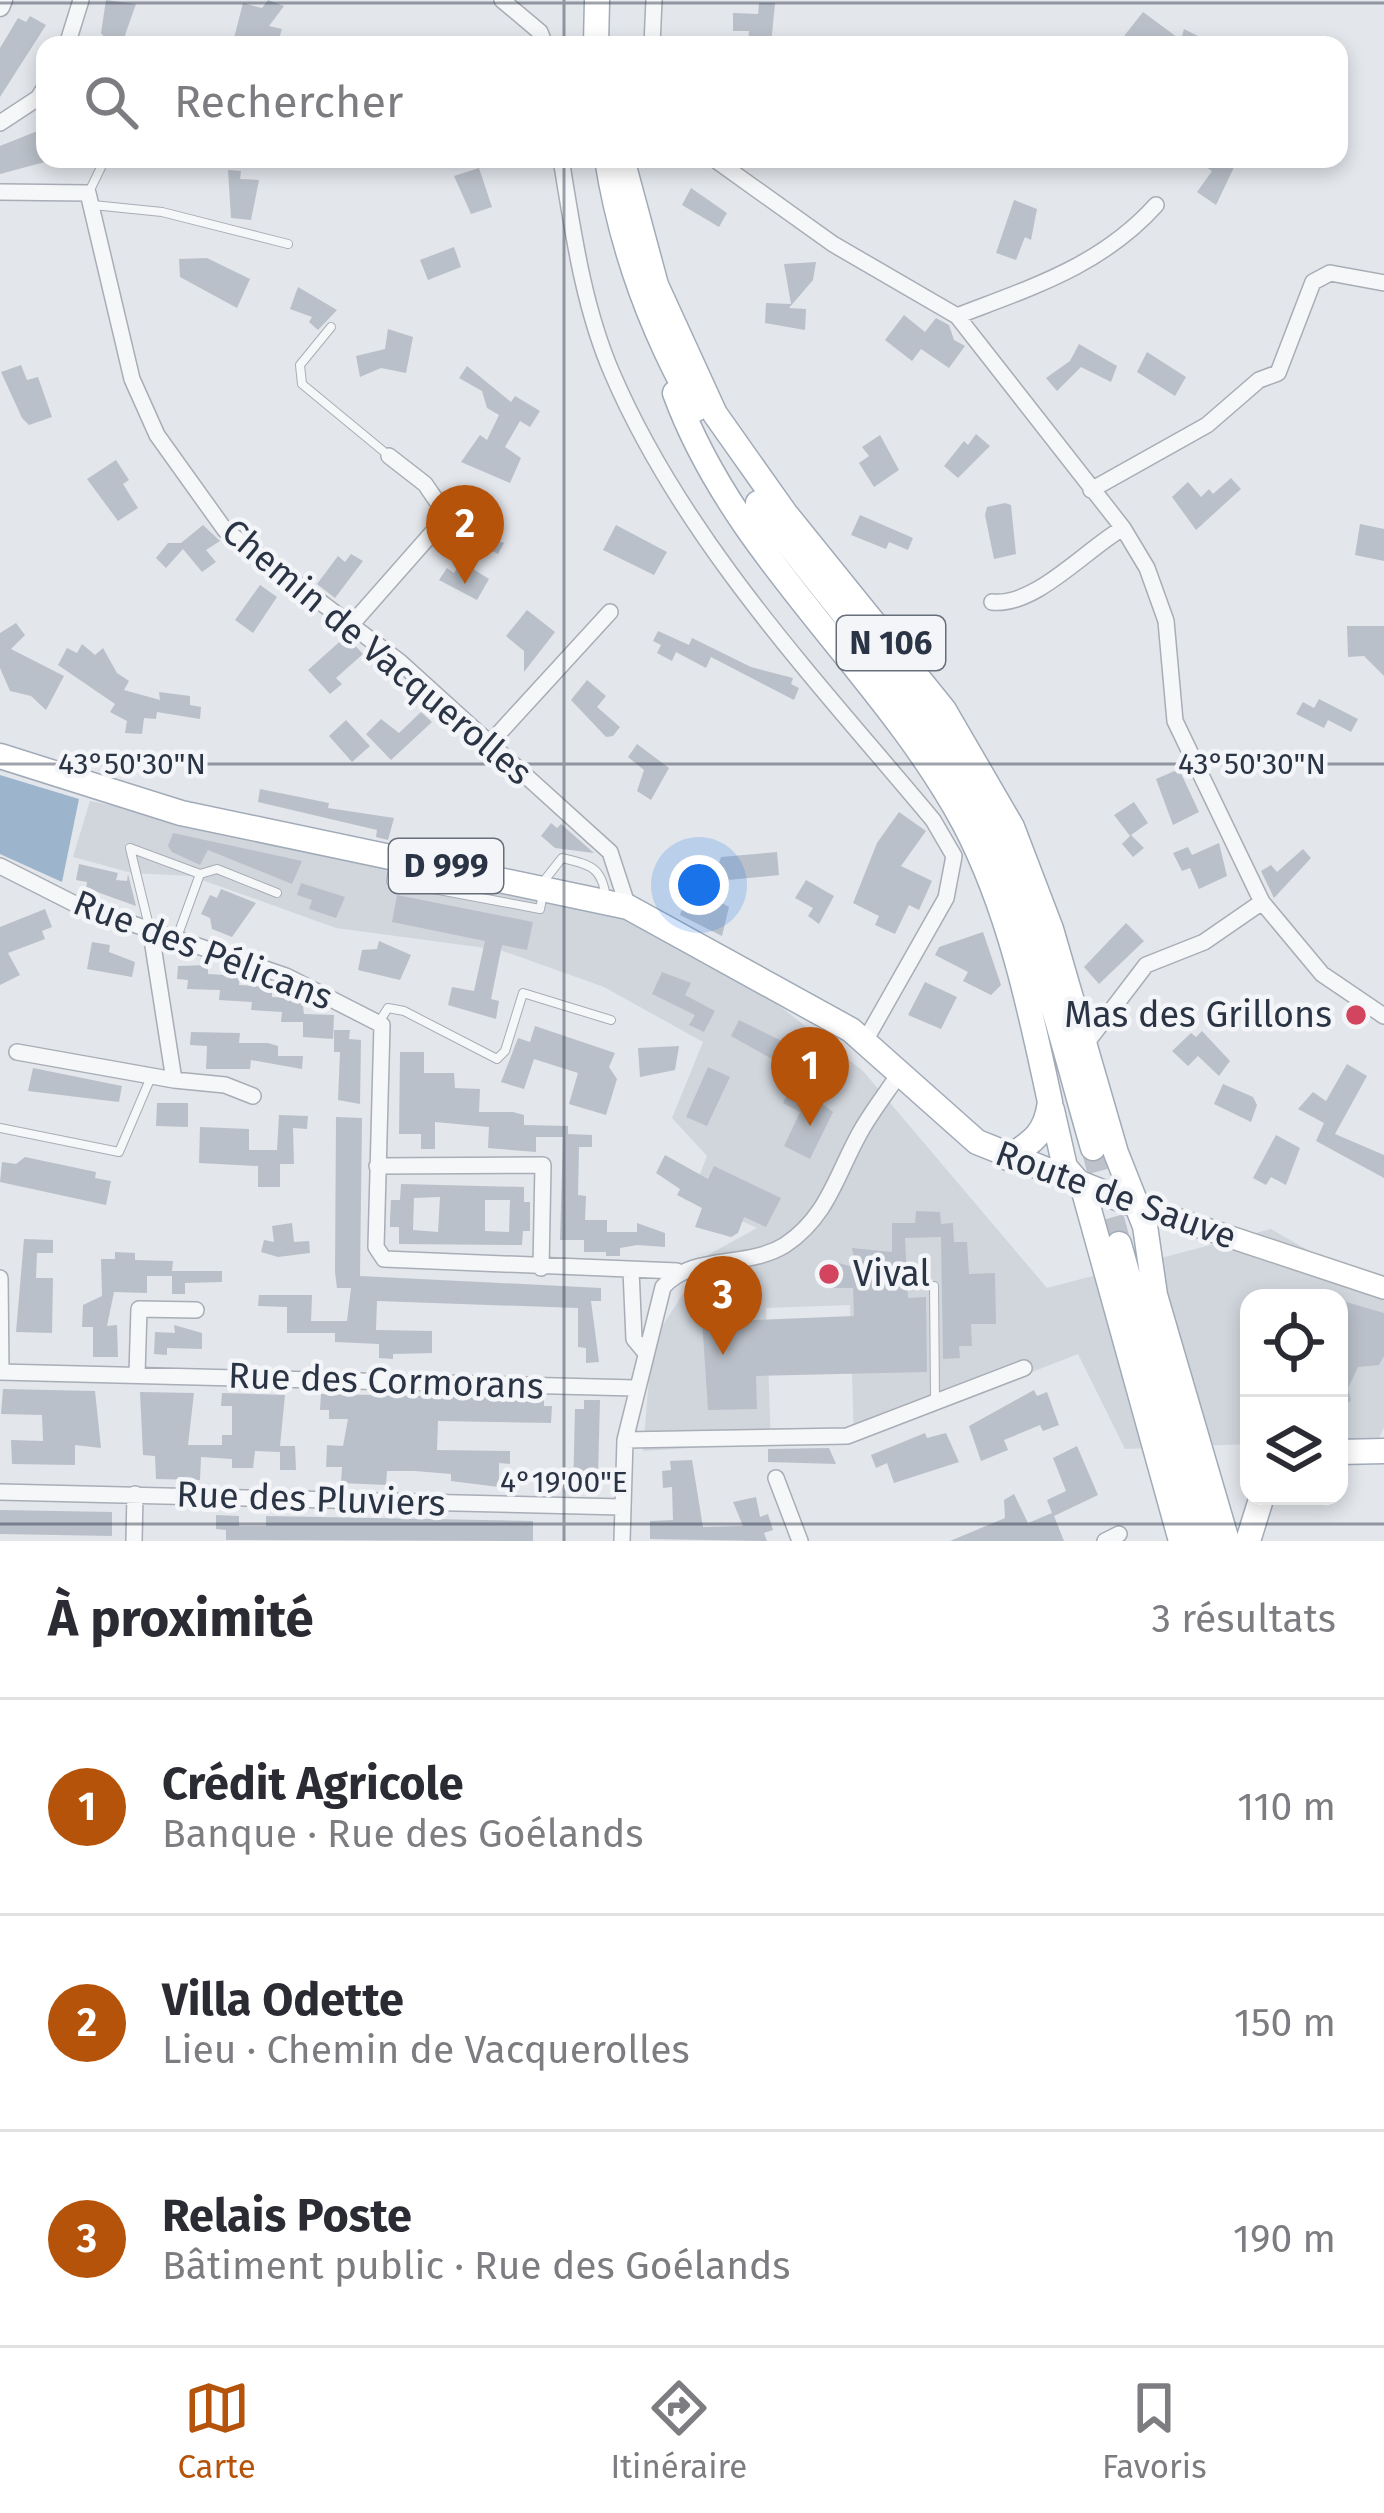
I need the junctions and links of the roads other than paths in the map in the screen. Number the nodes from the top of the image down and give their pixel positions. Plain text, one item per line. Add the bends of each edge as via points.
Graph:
1 (81, 0) edge
2 (502, 0) edge
3 (597, 0) edge
4 (611, 0) edge
5 (654, 0) edge
6 (70, 36) edge
7 (542, 36) edge
8 (596, 36) edge
9 (612, 36) edge
10 (652, 36) edge
11 (36, 94) edge
12 (0, 123) edge
13 (102, 168) edge
14 (562, 168) edge
15 (609, 168) edge
16 (624, 168) edge
17 (726, 168) edge
18 (0, 192) edge
19 (90, 199) junction
20 (1156, 205) dead end
21 (288, 244) dead end
22 (1384, 283) edge
23 (957, 316) junction
24 (331, 327) dead end
25 (666, 356) junction
26 (389, 456) joint
27 (1091, 490) junction
28 (1123, 527) junction
29 (992, 602) dead end
30 (610, 612) dead end
31 (351, 625) junction
32 (490, 743) junction
33 (0, 756) edge
34 (0, 866) edge
35 (200, 874) junction
36 (277, 893) dead end
37 (1262, 902) junction
38 (617, 903) junction
39 (151, 933) junction
40 (176, 941) junction
41 (1384, 1016) edge
42 (611, 1020) dead end
43 (378, 1023) junction
44 (865, 1041) junction
45 (1085, 1045) junction
46 (17, 1052) dead end
47 (899, 1074) junction
48 (151, 1077) junction
49 (174, 1080) junction
50 (253, 1096) dead end
51 (1050, 1102) junction
52 (0, 1128) edge
53 (1063, 1150) junction
54 (1104, 1150) junction
55 (1008, 1158) junction
56 (377, 1166) junction
57 (1083, 1188) junction
58 (1137, 1206) junction
59 (1119, 1244) tunnel mouth
60 (541, 1268) junction
61 (632, 1270) junction
62 (677, 1271) junction
63 (0, 1278) edge
64 (934, 1286) dead end
65 (1384, 1288) edge
66 (196, 1310) dead end
67 (644, 1351) junction
68 (1024, 1368) dead end
69 (0, 1372) edge
70 (137, 1374) junction
71 (635, 1388) junction
72 (935, 1402) junction
73 (625, 1440) junction
74 (1384, 1451) edge
75 (1348, 1453) edge
76 (776, 1478) dead end
77 (0, 1492) edge
78 (135, 1494) junction
79 (1259, 1505) edge
80 (622, 1507) junction
81 (134, 1541) edge
82 (622, 1541) edge
83 (800, 1541) edge
84 (1181, 1541) edge
85 (1203, 1541) edge
86 (1227, 1541) edge
87 (1248, 1541) edge

1 - 6 street
2 - 7 street
3 - 8 main road
4 - 9 main road
5 - 10 street
11 - 12 street
13 - 19 lane
14 - 44 street via 604,349 649,448 770,623 954,856 946,898
15 - 25 main road, N 106 via 625,242
16 - 45 main road, N 106 via 656,285 715,414 944,710 1012,827
17 - 23 street via 832,244
18 - 19 street
19 - 21 lane
19 - 31 street, Chemin de Vacquerolles via 132,380 157,435 225,530
20 - 23 street via 1125,240 1083,267
22 - 27 street via 1330,273 1313,282 1278,374
23 - 27 street
24 - 26 lane via 300,365 302,384
25 - 51 main road via 684,418 724,495 904,731 963,822 1012,944
25 - 54 main road, N 106 via 742,481 969,789 1031,933
26 - 31 street via 425,484 447,516
27 - 28 street
28 - 29 street via 1040,590 1010,604
28 - 37 street via 1166,621 1175,721
30 - 32 street
31 - 32 street, Chemin de Vacquerolles
32 - 38 street, Chemin de Vacquerolles via 610,852
33 - 38 main road, Route de Sauve / D 999 via 181,813
34 - 39 street, Rue des Pélicans
35 - 36 lane via 217,869
35 - 39 lane via 130,848
35 - 40 lane
37 - 41 street via 1322,974
37 - 45 street via 1204,942 1146,965
38 - 44 main road, Route de Sauve / D 999 via 813,1005
39 - 40 street, Rue des Pélicans
39 - 49 street
40 - 43 street, Rue des Pélicans via 286,976
42 - 43 lane via 523,993 497,1059 404,1011 388,1008
43 - 56 street, Rue des Pélicans
44 - 47 main road, Route de Sauve / D 999
45 - 54 main road, N 106
46 - 48 street
47 - 55 main road, Route de Sauve / D 999 via 976,1142
47 - 62 street, Rue des Pélicans via 807,1229 767,1255
48 - 49 street
48 - 52 lane via 119,1152
49 - 50 street
51 - 53 main road
51 - 55 main road via 1039,1137
53 - 54 main road via 1091,1171 1102,1169
53 - 57 main road via 1065,1167
54 - 58 main road, N 106
55 - 57 main road, Route de Sauve / D 999
56 - 60 street, Rue des Pélicans via 376,1247 384,1259
56 - 60 street via 543,1165
57 - 58 main road, Route de Sauve / D 999
57 - 84 main road
58 - 65 main road, Route de Sauve / D 999
58 - 86 main road, N 106
59 - 85 main road
60 - 61 street, Rue des Pélicans
61 - 62 street, Rue des Pélicans
61 - 67 street via 634,1339
62 - 67 street via 663,1287
63 - 69 street
64 - 72 lane
66 - 70 street via 139,1309
67 - 71 street
68 - 72 street
69 - 70 street, Rue des Cormorans
70 - 71 street, Rue des Cormorans
71 - 73 street
72 - 73 street via 847,1436
73 - 80 street
74 - 75 main road
76 - 83 street
77 - 78 street, Rue des Pluviers
78 - 80 street, Rue des Pluviers
78 - 81 street
79 - 87 main road
80 - 82 street

